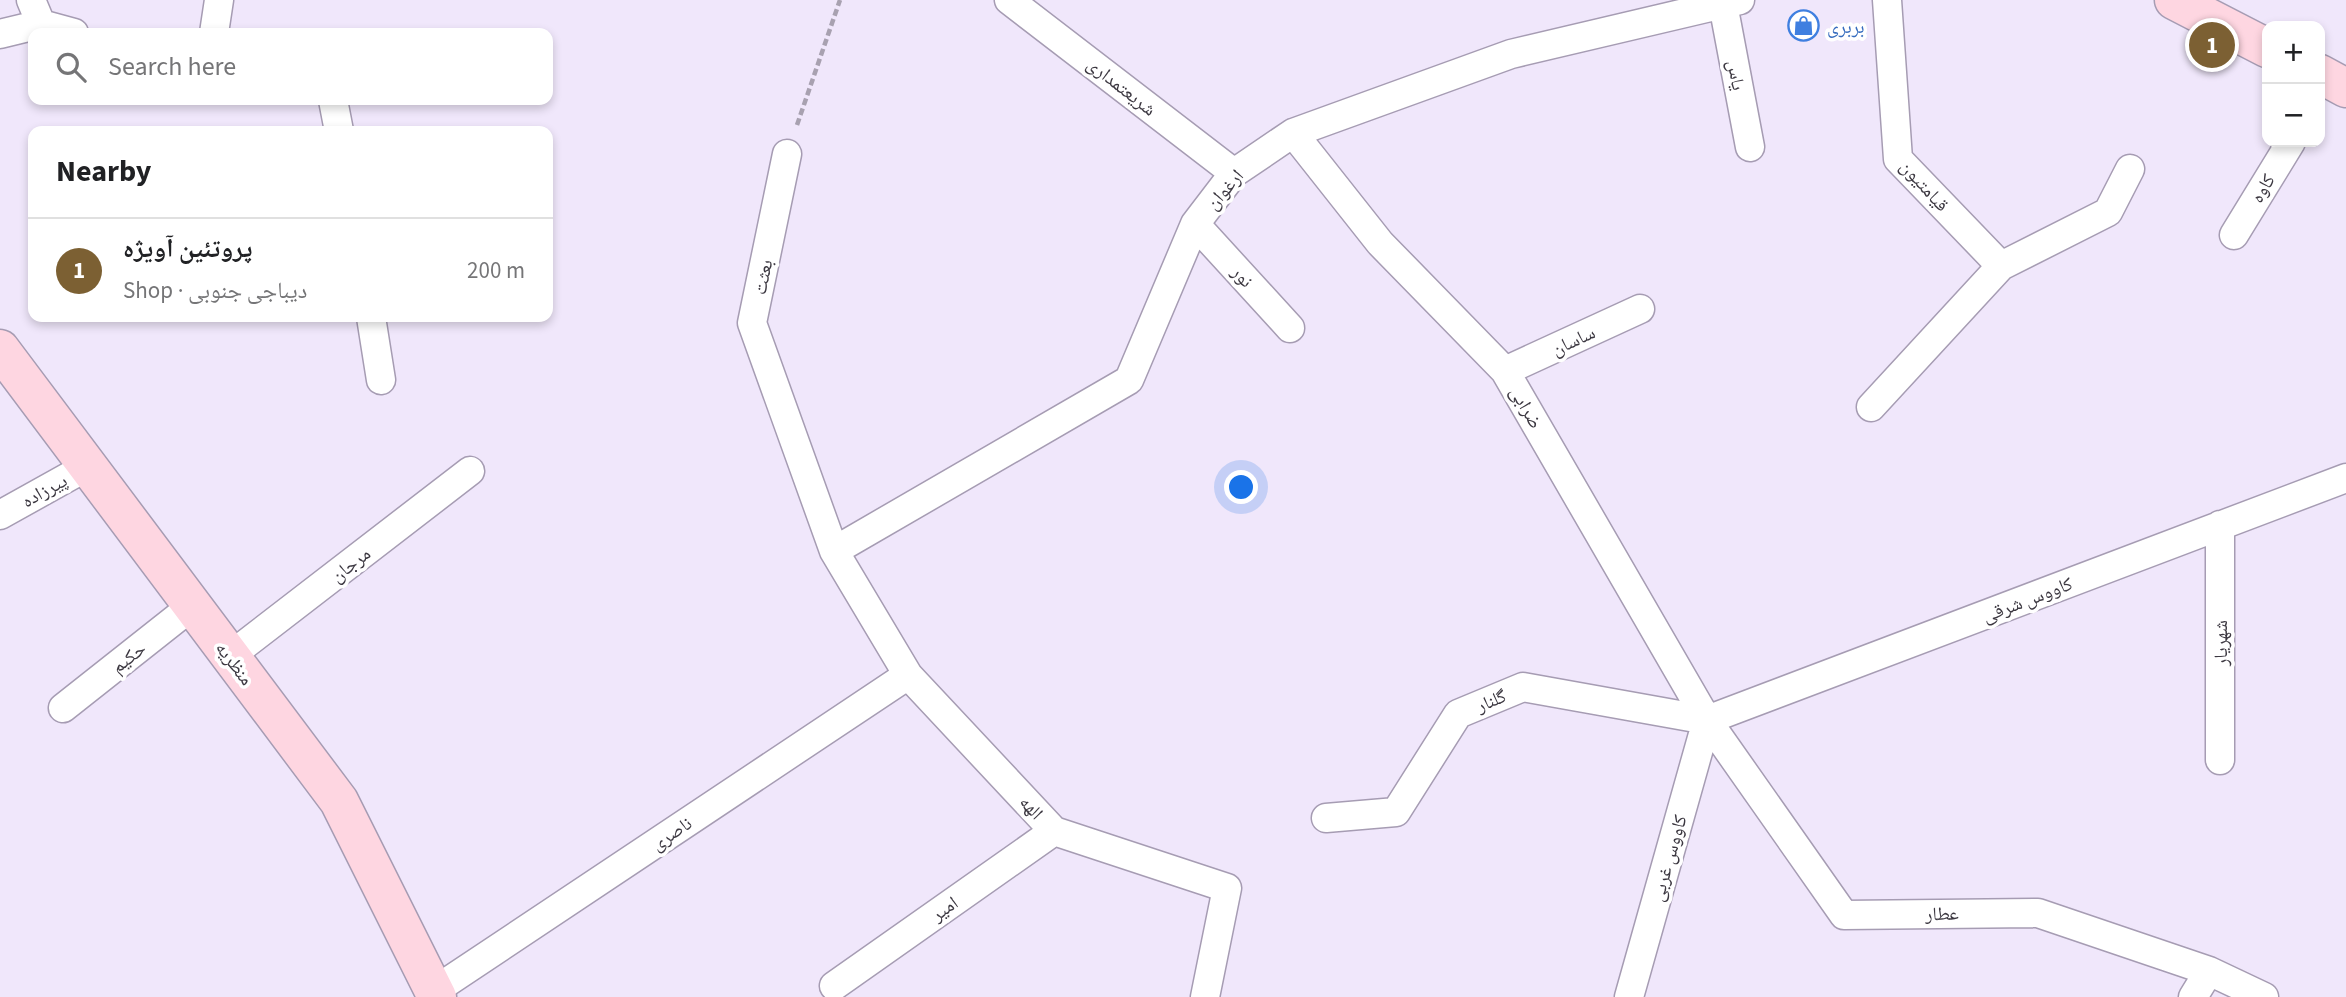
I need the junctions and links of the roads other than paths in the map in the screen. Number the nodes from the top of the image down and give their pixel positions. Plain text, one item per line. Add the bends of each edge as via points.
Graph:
1 (219, 0) edge
2 (1009, 0) edge
3 (1887, 0) edge
4 (2174, 0) edge
5 (1732, 2) edge
6 (36, 12) edge
7 (65, 28) edge
8 (215, 28) edge
9 (0, 34) edge
10 (2262, 45) edge
11 (334, 105) edge
12 (338, 126) edge
13 (1293, 134) junction
14 (1750, 147) dead end
15 (2288, 147) edge
16 (787, 153) road end
17 (2130, 169) dead end
18 (1234, 173) junction
19 (1195, 223) junction
20 (2234, 235) dead end
21 (2001, 266) junction
22 (1640, 309) dead end
23 (372, 322) edge
24 (1290, 328) dead end
25 (0, 349) edge
26 (1506, 371) junction
27 (381, 380) dead end
28 (1871, 407) dead end
29 (88, 466) junction
30 (470, 471) dead end
31 (2346, 478) edge
32 (0, 515) edge
33 (2220, 525) junction
34 (834, 551) junction
35 (192, 606) junction
36 (230, 656) junction
37 (908, 675) junction
38 (63, 708) dead end
39 (1707, 720) junction
40 (2220, 761) dead end
41 (1326, 818) dead end
42 (1054, 831) junction
43 (2209, 971) junction
44 (834, 986) dead end
45 (435, 994) edge
46 (1205, 997) edge
47 (1629, 997) edge
48 (2193, 997) edge
49 (2264, 997) edge

1 - 8 street
2 - 18 street, شریعتمداری
3 - 21 street, قیامتیون via 1898,159
4 - 10 street
5 - 13 street, ارغوان via 1511,54
5 - 14 street, یاس
6 - 7 street
6 - 9 street
11 - 12 street
13 - 18 street, ارغوان
13 - 26 street, ضرابی via 1380,243
15 - 20 street, کاوه
16 - 34 street, بعثت via 752,323
17 - 21 street via 2108,212
18 - 19 street, ارغوان
19 - 24 street, نور
19 - 34 street, ارغوان via 1129,380
21 - 28 street
22 - 26 street, ساسان
23 - 27 street
25 - 29 street, منظریه
26 - 39 street, ضرابی
29 - 32 street, پیرزاده
29 - 35 street, منظریه
30 - 36 street, مرجان
31 - 33 street, کاووس شرقی
33 - 39 street, کاووس شرقی
33 - 40 street, شهریار
34 - 37 street, الهه
35 - 36 street, منظریه
35 - 38 street, حکیم
36 - 45 street, منظریه via 339,802
37 - 42 street, الهه
37 - 45 street, ناصری
39 - 41 street, گلنار via 1523,687 1458,714 1396,812
39 - 43 street, عطار via 1844,915 2038,913
39 - 47 street, کاووس غربی
42 - 44 street, امیر
42 - 46 street, الهه via 1227,888
43 - 48 street
43 - 49 street, عطار

